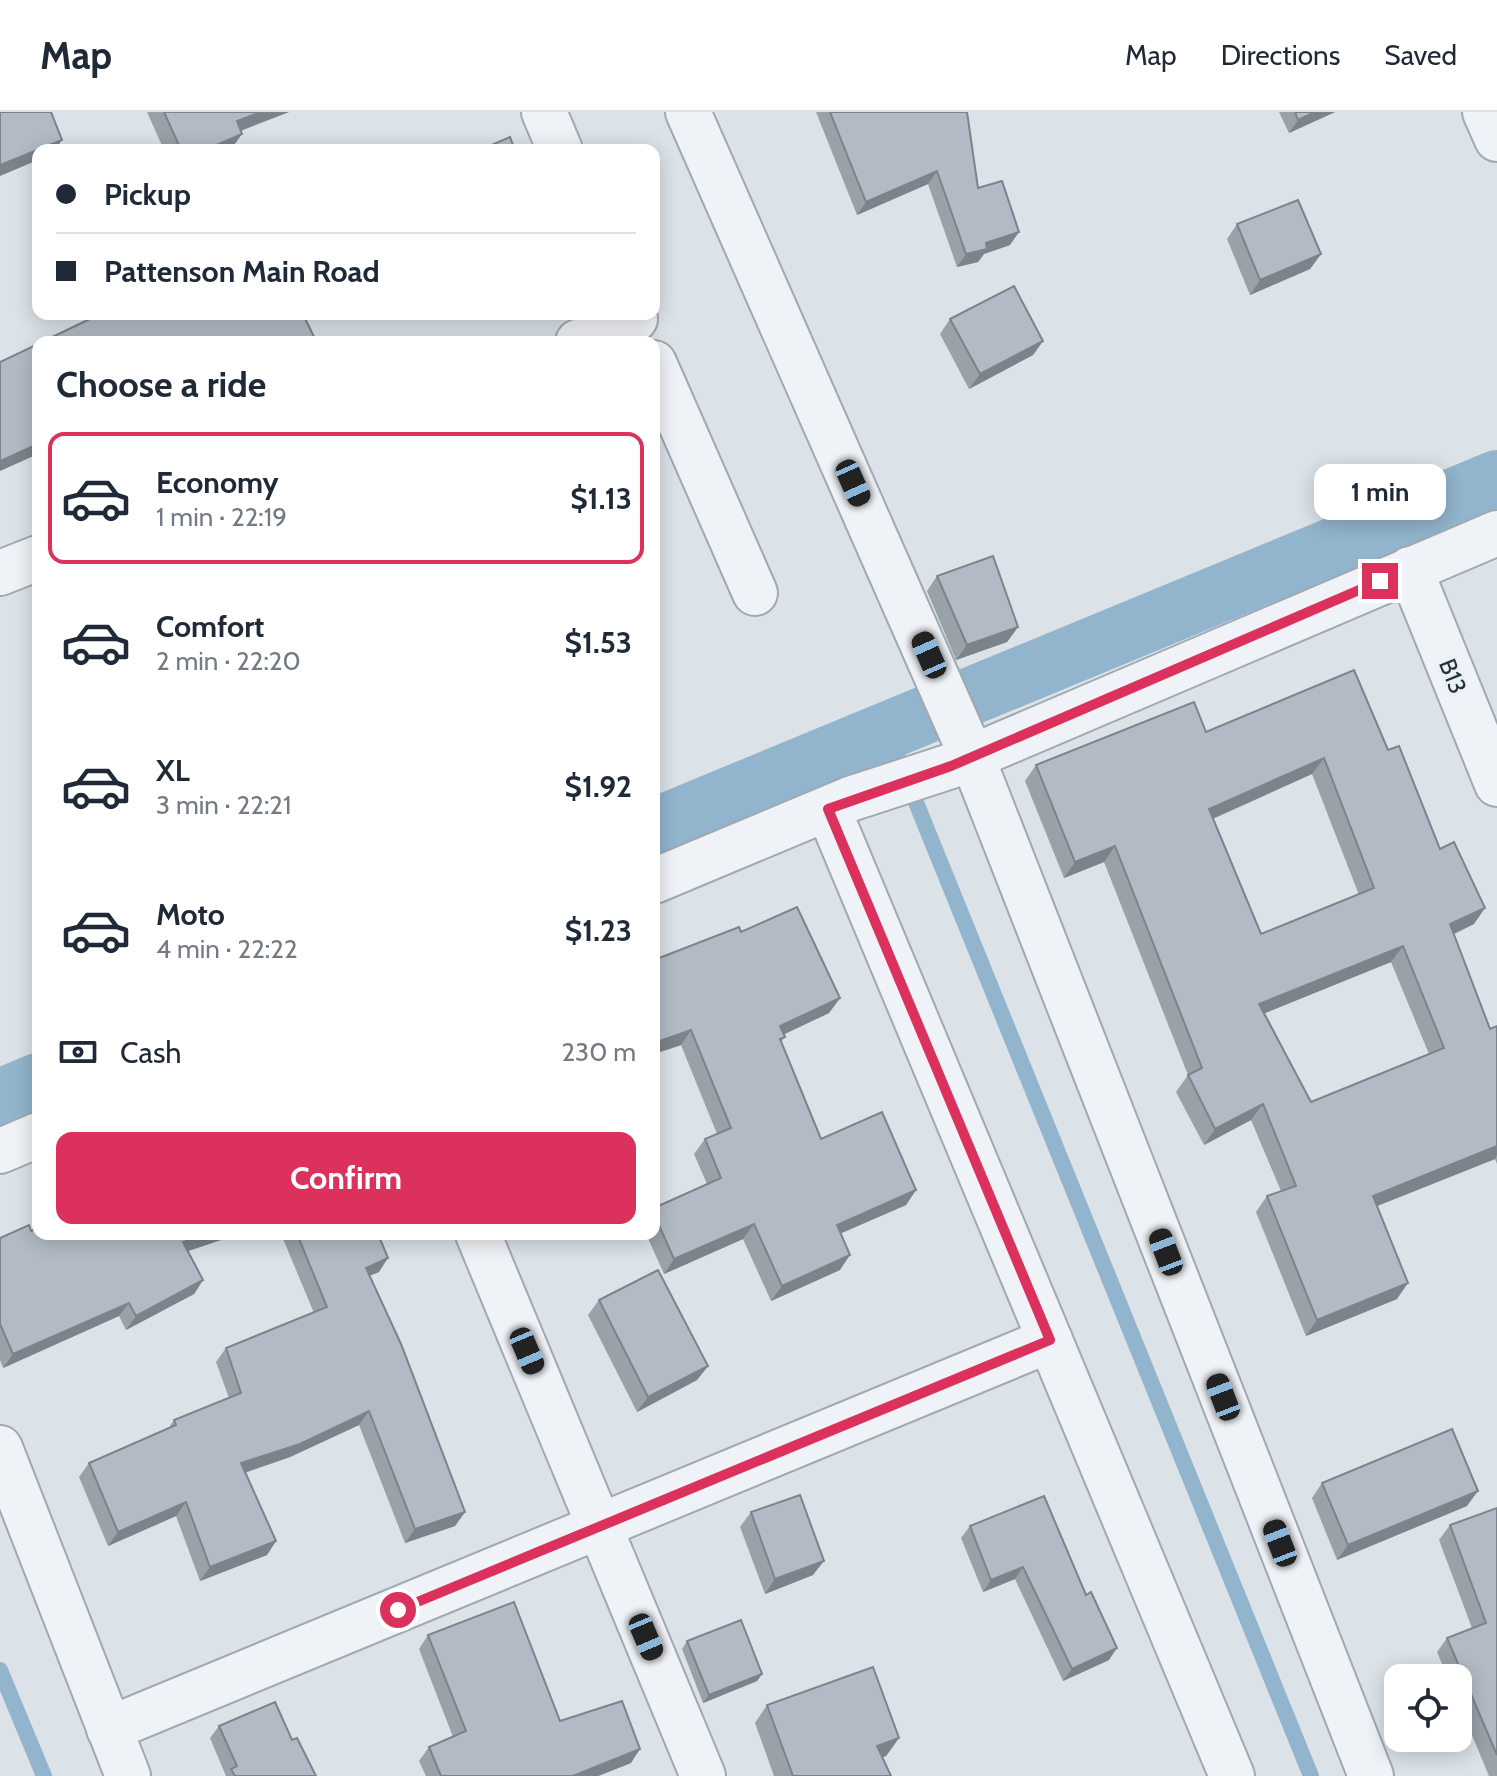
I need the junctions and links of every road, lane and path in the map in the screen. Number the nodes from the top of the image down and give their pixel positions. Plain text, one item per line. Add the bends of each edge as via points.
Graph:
1 (544, 112) edge
2 (688, 112) edge
3 (1485, 112) edge
4 (1497, 139) edge
5 (557, 144) edge
6 (637, 325) edge
7 (599, 336) edge
8 (660, 377) edge
9 (1497, 533) edge
10 (32, 560) edge
11 (1410, 569) junction
12 (0, 573) edge
13 (755, 593) dead end
14 (963, 756) junction
15 (1497, 784) edge
16 (845, 802) junction
17 (660, 879) edge
18 (32, 1138) edge
19 (0, 1151) edge
20 (480, 1240) edge
21 (1050, 1340) junction
22 (0, 1448) edge
23 (600, 1527) junction
24 (109, 1729) junction
25 (128, 1776) edge
26 (703, 1776) edge
27 (1232, 1776) edge
28 (1371, 1776) edge

1 - 5 street
2 - 14 street via 941,684
3 - 4 street
6 - 7 street
8 - 13 street
9 - 11 street
10 - 12 street
11 - 14 street
11 - 15 street, B13
14 - 16 street
14 - 28 street
16 - 17 street
16 - 21 street
18 - 19 street
20 - 23 street
21 - 23 street
21 - 27 street
22 - 24 street
23 - 24 street
23 - 26 street
24 - 25 street

